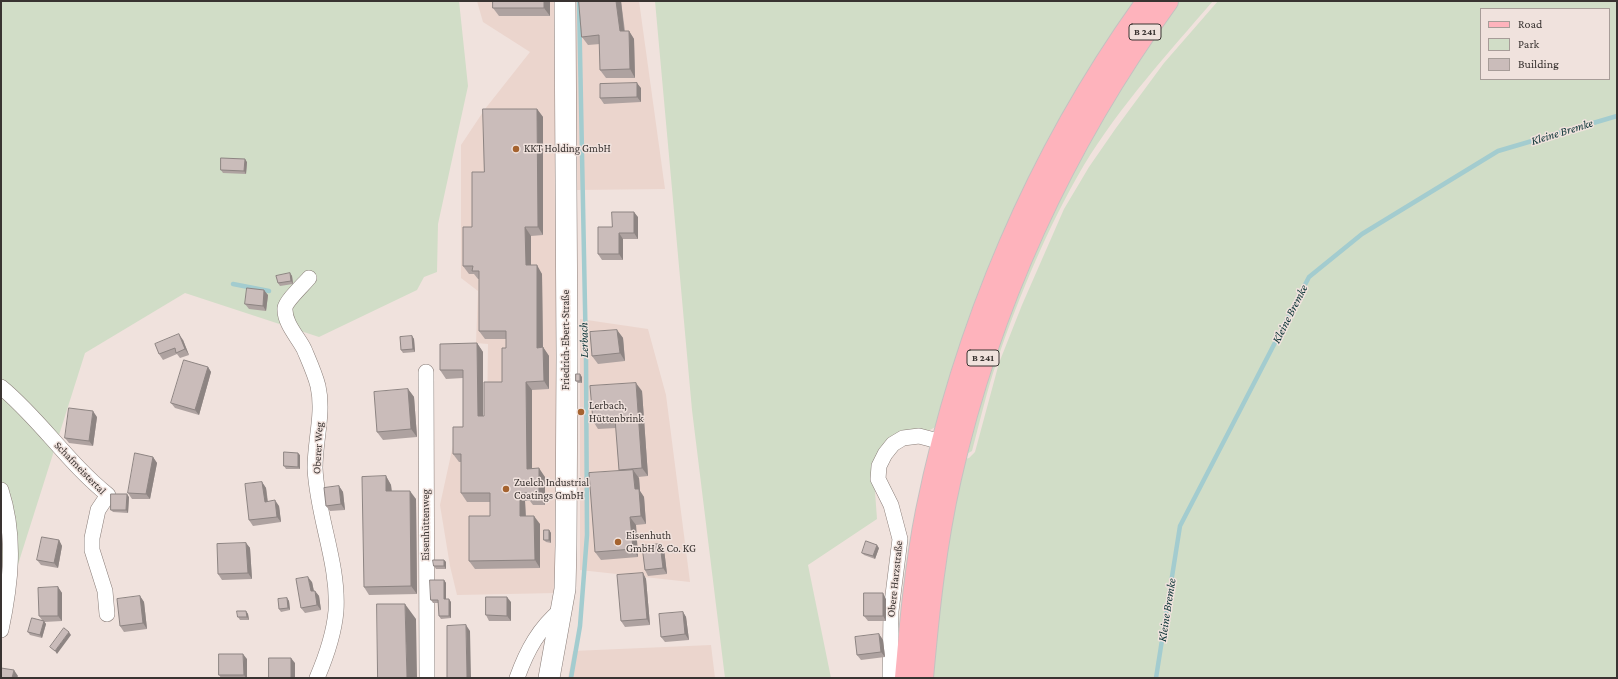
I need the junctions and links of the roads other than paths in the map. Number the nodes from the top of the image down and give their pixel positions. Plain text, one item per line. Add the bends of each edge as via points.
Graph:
1 (565, 1) edge
2 (1148, 1) edge
3 (1167, 1) edge
4 (309, 278) dead end
5 (426, 372) dead end
6 (1, 387) edge
7 (942, 442) junction
8 (1, 490) edge
9 (562, 609) junction
10 (107, 614) dead end
11 (1, 630) edge
12 (317, 678) edge
13 (427, 678) edge
14 (517, 678) edge
15 (550, 678) edge
16 (890, 678) edge
17 (906, 678) edge
18 (922, 678) edge

1 - 9 street, Friedrich-Ebert-Straße via 567,349 566,546
2 - 7 main road, B 241 via 1087,92 1032,194 987,300
3 - 18 main road, B 241 via 1101,100 1064,166 1027,244 1002,305 970,399 950,480 932,585
4 - 12 street, Oberer Weg via 286,305 285,312 309,362 319,396 316,472 336,608 329,644
5 - 13 street, Eisenhüttenweg
6 - 10 street, Schafmeistertal via 92,482 108,495 98,510 92,550 105,590
7 - 16 street, Obere Harzstraße via 919,436 903,438 885,454 879,466 878,479 891,505 900,539 891,611
7 - 17 main road, B 241 via 915,584
8 - 11 street via 9,518 11,546 10,577
9 - 14 street via 538,633 524,658
9 - 15 street, Friedrich-Ebert-Straße

